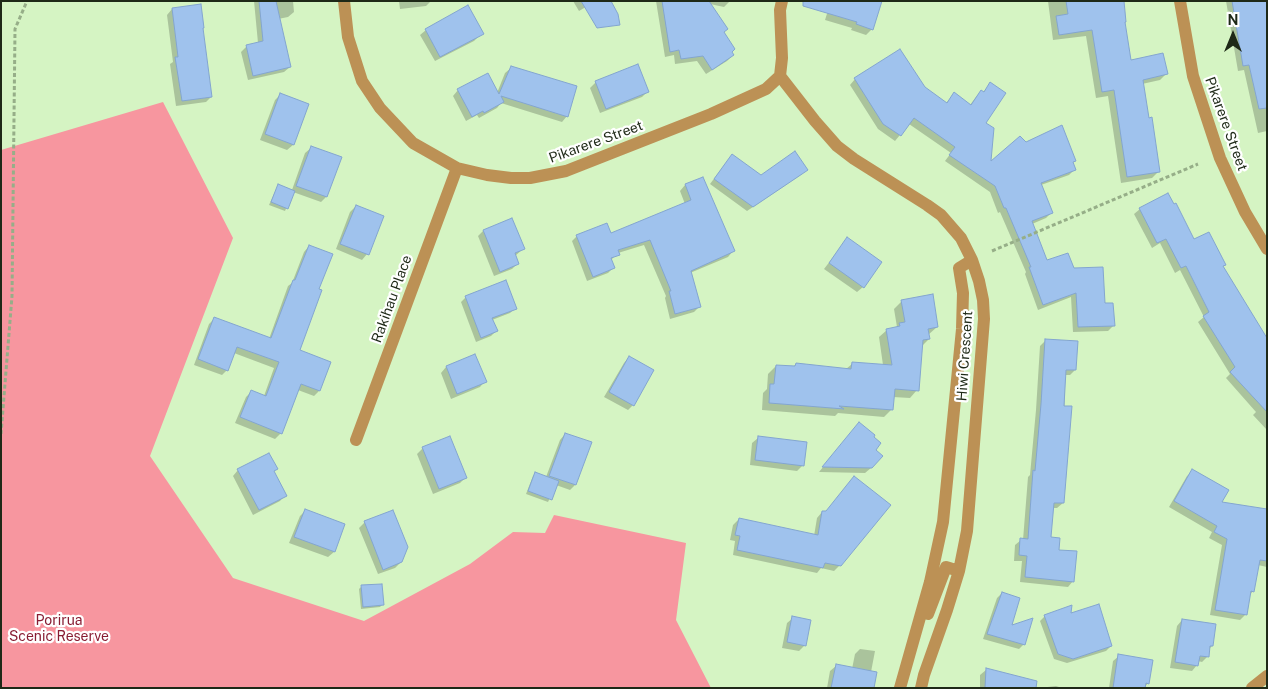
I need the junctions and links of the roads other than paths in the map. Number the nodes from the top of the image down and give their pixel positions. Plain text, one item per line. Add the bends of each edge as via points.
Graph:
1 (344, 1) edge
2 (782, 1) edge
3 (1180, 1) edge
4 (780, 76) junction
5 (457, 168) junction
6 (1267, 249) edge
7 (972, 260) junction
8 (356, 440) dead end
9 (959, 571) junction
10 (920, 620) junction
11 (1267, 676) edge
12 (900, 688) edge
13 (921, 688) edge
14 (1252, 688) edge

1 - 5 street, Pikarere Street via 348,36 362,81 375,102 413,143
2 - 4 street
3 - 6 street, Pikarere Street via 1193,76 1217,150 1245,212
4 - 5 street, Pikarere Street via 753,96 566,171 511,178
4 - 7 street, Hiwi Crescent via 837,146 941,215 961,238
5 - 8 street, Rakihau Place
7 - 9 street, Hiwi Crescent via 983,300 984,319 967,531
7 - 10 street via 959,268 963,293 962,329 943,522
9 - 10 street via 946,567 928,615
9 - 13 street, Hiwi Crescent
10 - 12 street
11 - 14 street

